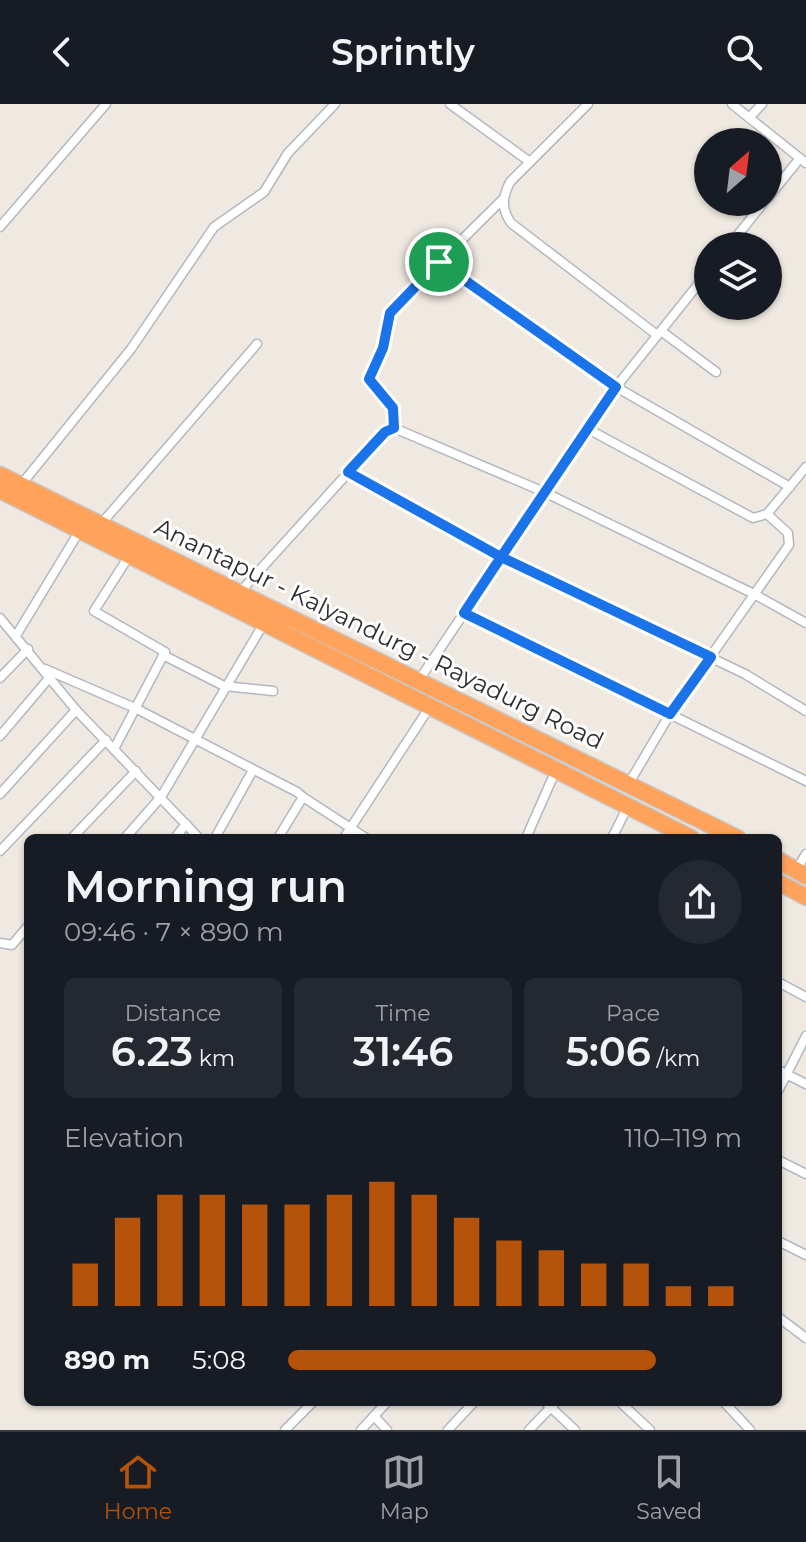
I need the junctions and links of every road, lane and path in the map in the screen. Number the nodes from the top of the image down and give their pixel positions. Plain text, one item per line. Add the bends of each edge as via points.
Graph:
1 (105, 104) edge
2 (335, 104) edge
3 (450, 104) edge
4 (588, 104) edge
5 (732, 104) edge
6 (762, 104) edge
7 (749, 118) junction
8 (803, 160) edge
9 (530, 162) junction
10 (782, 183) edge
11 (503, 198) junction
12 (753, 216) edge
13 (0, 227) edge
14 (740, 232) edge
15 (439, 262) junction
16 (694, 289) edge
17 (659, 333) junction
18 (257, 344) dead end
19 (716, 372) dead end
20 (616, 387) junction
21 (394, 428) junction
22 (588, 429) junction
23 (806, 467) edge
24 (348, 472) junction
25 (0, 475) edge
26 (21, 485) junction
27 (790, 487) junction
28 (0, 490) edge
29 (544, 492) junction
30 (767, 514) junction
31 (101, 524) junction
32 (80, 530) junction
33 (130, 555) junction
34 (501, 557) junction
35 (754, 594) junction
36 (234, 599) junction
37 (464, 613) junction
38 (1, 620) edge
39 (264, 623) junction
40 (806, 623) edge
41 (17, 634) junction
42 (28, 649) junction
43 (163, 655) junction
44 (711, 657) junction
45 (48, 673) junction
46 (0, 678) edge
47 (419, 680) junction
48 (224, 686) junction
49 (273, 691) dead end
50 (135, 708) junction
51 (429, 708) junction
52 (76, 710) junction
53 (806, 711) edge
54 (670, 714) junction
55 (0, 736) edge
56 (106, 740) junction
57 (194, 740) junction
58 (114, 749) junction
59 (253, 770) junction
60 (556, 770) junction
61 (136, 771) junction
62 (806, 781) edge
63 (629, 783) junction
64 (0, 794) edge
65 (161, 797) junction
66 (303, 797) junction
67 (629, 806) junction
68 (186, 824) junction
69 (350, 828) junction
70 (76, 834) edge
71 (129, 834) edge
72 (178, 834) edge
73 (195, 834) edge
74 (217, 834) edge
75 (280, 834) edge
76 (346, 834) edge
77 (360, 834) edge
78 (528, 834) edge
79 (614, 834) edge
80 (681, 834) edge
81 (729, 834) edge
82 (0, 851) edge
83 (806, 854) edge
84 (782, 862) edge
85 (801, 873) edge
86 (782, 884) edge
87 (806, 897) edge
88 (24, 931) edge
89 (0, 943) edge
90 (782, 984) edge
91 (806, 997) edge
92 (806, 1036) edge
93 (782, 1072) edge
94 (806, 1084) edge
95 (782, 1162) edge
96 (806, 1174) edge
97 (782, 1243) edge
98 (806, 1255) edge
99 (782, 1320) edge
100 (806, 1338) edge
101 (309, 1406) edge
102 (383, 1406) edge
103 (470, 1406) edge
104 (549, 1406) edge
105 (553, 1406) edge
106 (624, 1406) edge
107 (728, 1406) edge
108 (374, 1416) junction
109 (285, 1430) edge
110 (361, 1430) edge
111 (387, 1430) edge
112 (448, 1430) edge
113 (529, 1430) edge
114 (575, 1430) edge
115 (650, 1430) edge
116 (750, 1430) edge

1 - 13 street
2 - 26 street via 288,153 264,192 214,227 131,349
3 - 9 street
4 - 9 street
5 - 7 street
6 - 7 street
7 - 8 street
8 - 10 street
9 - 11 street
11 - 15 street
11 - 17 street via 511,223
12 - 14 street
15 - 20 street
15 - 21 street via 390,313 383,348 370,374 371,384 395,412
16 - 17 street
17 - 19 street
17 - 20 street
18 - 31 street
20 - 22 street
20 - 27 street
21 - 24 street
21 - 29 street
22 - 29 street
22 - 30 street via 746,516
23 - 27 street
24 - 34 street
24 - 36 street
25 - 26 highway, Anantapur - Kalyandurg - Rayadurg Road
26 - 31 highway, Anantapur - Kalyandurg - Rayadurg Road
27 - 30 street
28 - 32 highway, Anantapur - Kalyandurg - Rayadurg Road
29 - 34 street
29 - 35 street
30 - 35 street via 790,540
31 - 36 highway, Anantapur - Kalyandurg - Rayadurg Road
32 - 33 highway, Anantapur - Kalyandurg - Rayadurg Road
32 - 41 street
33 - 36 highway, Anantapur - Kalyandurg - Rayadurg Road
33 - 43 street via 94,611
34 - 37 street
34 - 44 street
35 - 40 street
35 - 44 street
36 - 39 highway, Anantapur - Kalyandurg - Rayadurg Road
36 - 47 highway, Anantapur - Kalyandurg - Rayadurg Road
37 - 47 street
37 - 54 street
38 - 41 street
39 - 48 street
39 - 51 highway, Anantapur - Kalyandurg - Rayadurg Road
41 - 42 street
42 - 45 street
42 - 46 street
43 - 48 street
43 - 50 street
44 - 53 street
44 - 54 street
45 - 50 street
45 - 52 street
45 - 55 street
47 - 63 highway, Anantapur - Kalyandurg - Rayadurg Road
48 - 49 street
48 - 57 street
50 - 57 street
50 - 58 street
51 - 60 highway, Anantapur - Kalyandurg - Rayadurg Road
51 - 69 street
52 - 56 street
52 - 64 street
54 - 62 street
54 - 63 street
56 - 58 street
56 - 82 street
57 - 59 street
57 - 65 street
58 - 61 street
59 - 66 street
59 - 74 street
60 - 67 highway, Anantapur - Kalyandurg - Rayadurg Road
60 - 78 street
61 - 65 street
61 - 70 street
63 - 81 highway, Anantapur - Kalyandurg - Rayadurg Road
65 - 68 street
65 - 71 street
66 - 69 street
66 - 75 street
67 - 79 street
67 - 80 highway, Anantapur - Kalyandurg - Rayadurg Road
68 - 72 street
68 - 73 street
69 - 76 street
69 - 77 street
83 - 85 street
84 - 85 highway
86 - 87 highway
88 - 89 street via 12,945
90 - 91 street
92 - 93 street
93 - 94 street
95 - 96 street
97 - 98 street
99 - 100 street
101 - 109 street
102 - 108 street
103 - 112 street
104 - 113 street
105 - 114 street
106 - 115 street
107 - 116 street
108 - 110 street
108 - 111 street

